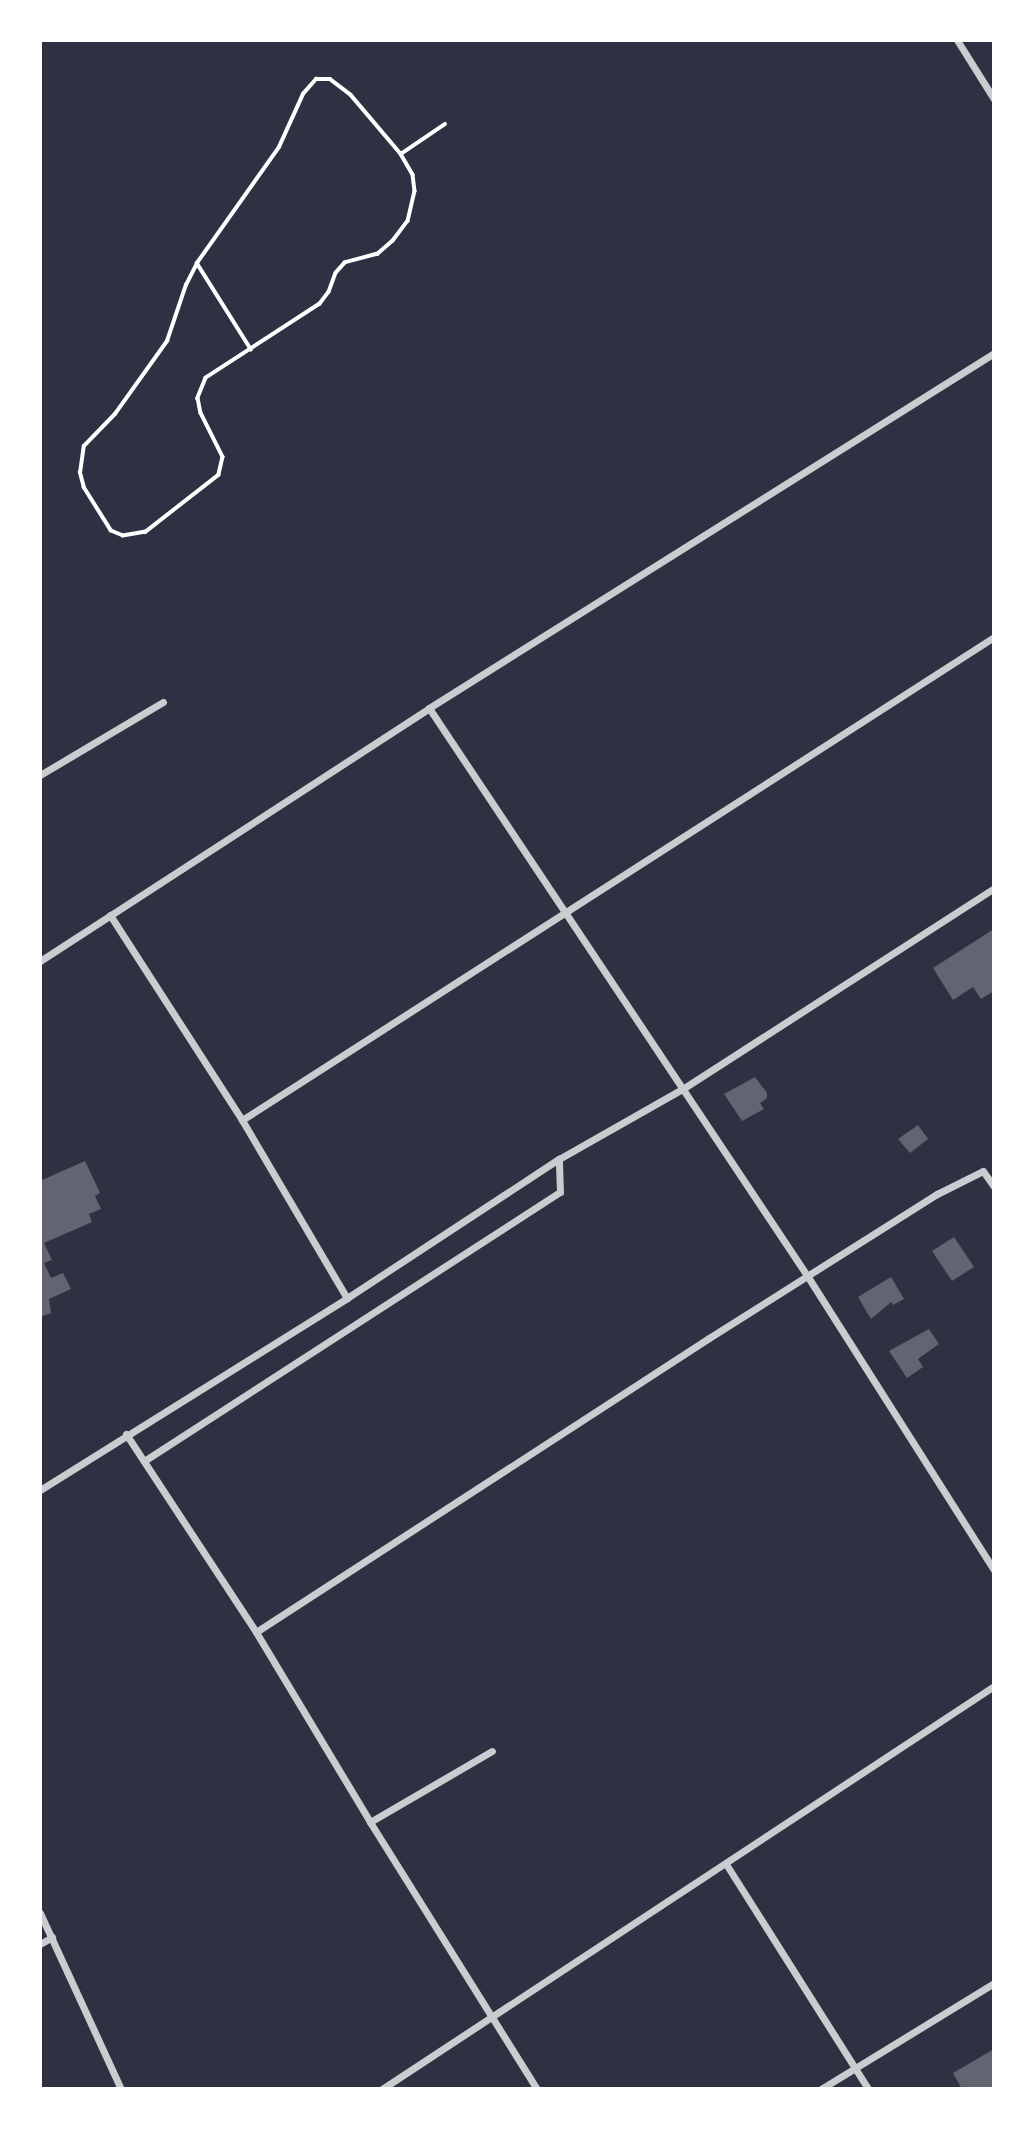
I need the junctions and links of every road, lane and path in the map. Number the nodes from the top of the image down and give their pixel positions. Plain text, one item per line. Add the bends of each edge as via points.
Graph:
1 (957, 40) edge
2 (994, 99) edge
3 (445, 124) dead end
4 (401, 154) junction
5 (197, 263) junction
6 (251, 349) junction
7 (994, 353) edge
8 (994, 637) edge
9 (163, 702) dead end
10 (429, 708) junction
11 (40, 775) edge
12 (994, 888) edge
13 (567, 914) junction
14 (110, 915) junction
15 (40, 961) edge
16 (684, 1088) junction
17 (242, 1120) junction
18 (559, 1159) junction
19 (994, 1187) edge
20 (808, 1277) junction
21 (347, 1298) junction
22 (126, 1434) junction
23 (144, 1461) junction
24 (40, 1490) edge
25 (994, 1570) edge
26 (256, 1632) junction
27 (994, 1686) edge
28 (492, 1751) dead end
29 (370, 1822) junction
30 (726, 1864) junction
31 (40, 1913) edge
32 (52, 1937) junction
33 (40, 1944) edge
34 (994, 1983) edge
35 (492, 2018) junction
36 (855, 2067) junction
37 (121, 2089) edge
38 (382, 2089) edge
39 (537, 2089) edge
40 (821, 2089) edge
41 (868, 2089) edge

1 - 2 street
3 - 4 path
4 - 5 path via 351,95 330,79 316,79 303,94 279,147
4 - 6 path via 413,175 415,191 408,221 393,241 378,254 345,263 320,304
5 - 6 path
5 - 6 path via 167,341 115,414 84,446 79,473 111,530 123,536 146,532 219,475 223,457 201,413 200,389 206,379
7 - 10 street
8 - 13 street
9 - 11 street
10 - 13 street
10 - 14 street
12 - 16 street
13 - 16 street
13 - 17 street
14 - 15 street
14 - 17 street
16 - 18 street
16 - 20 street
17 - 21 street
18 - 21 street
18 - 23 street via 560,1192
19 - 20 street via 983,1171 960,1182
20 - 25 street
20 - 26 street
21 - 22 street
22 - 23 street
22 - 24 street
23 - 26 street
26 - 29 street
27 - 30 street
28 - 29 street
29 - 35 street
30 - 35 street
30 - 36 street
31 - 32 street
32 - 33 street
32 - 37 street
34 - 36 street
35 - 38 street
35 - 39 street
36 - 40 street
36 - 41 street

